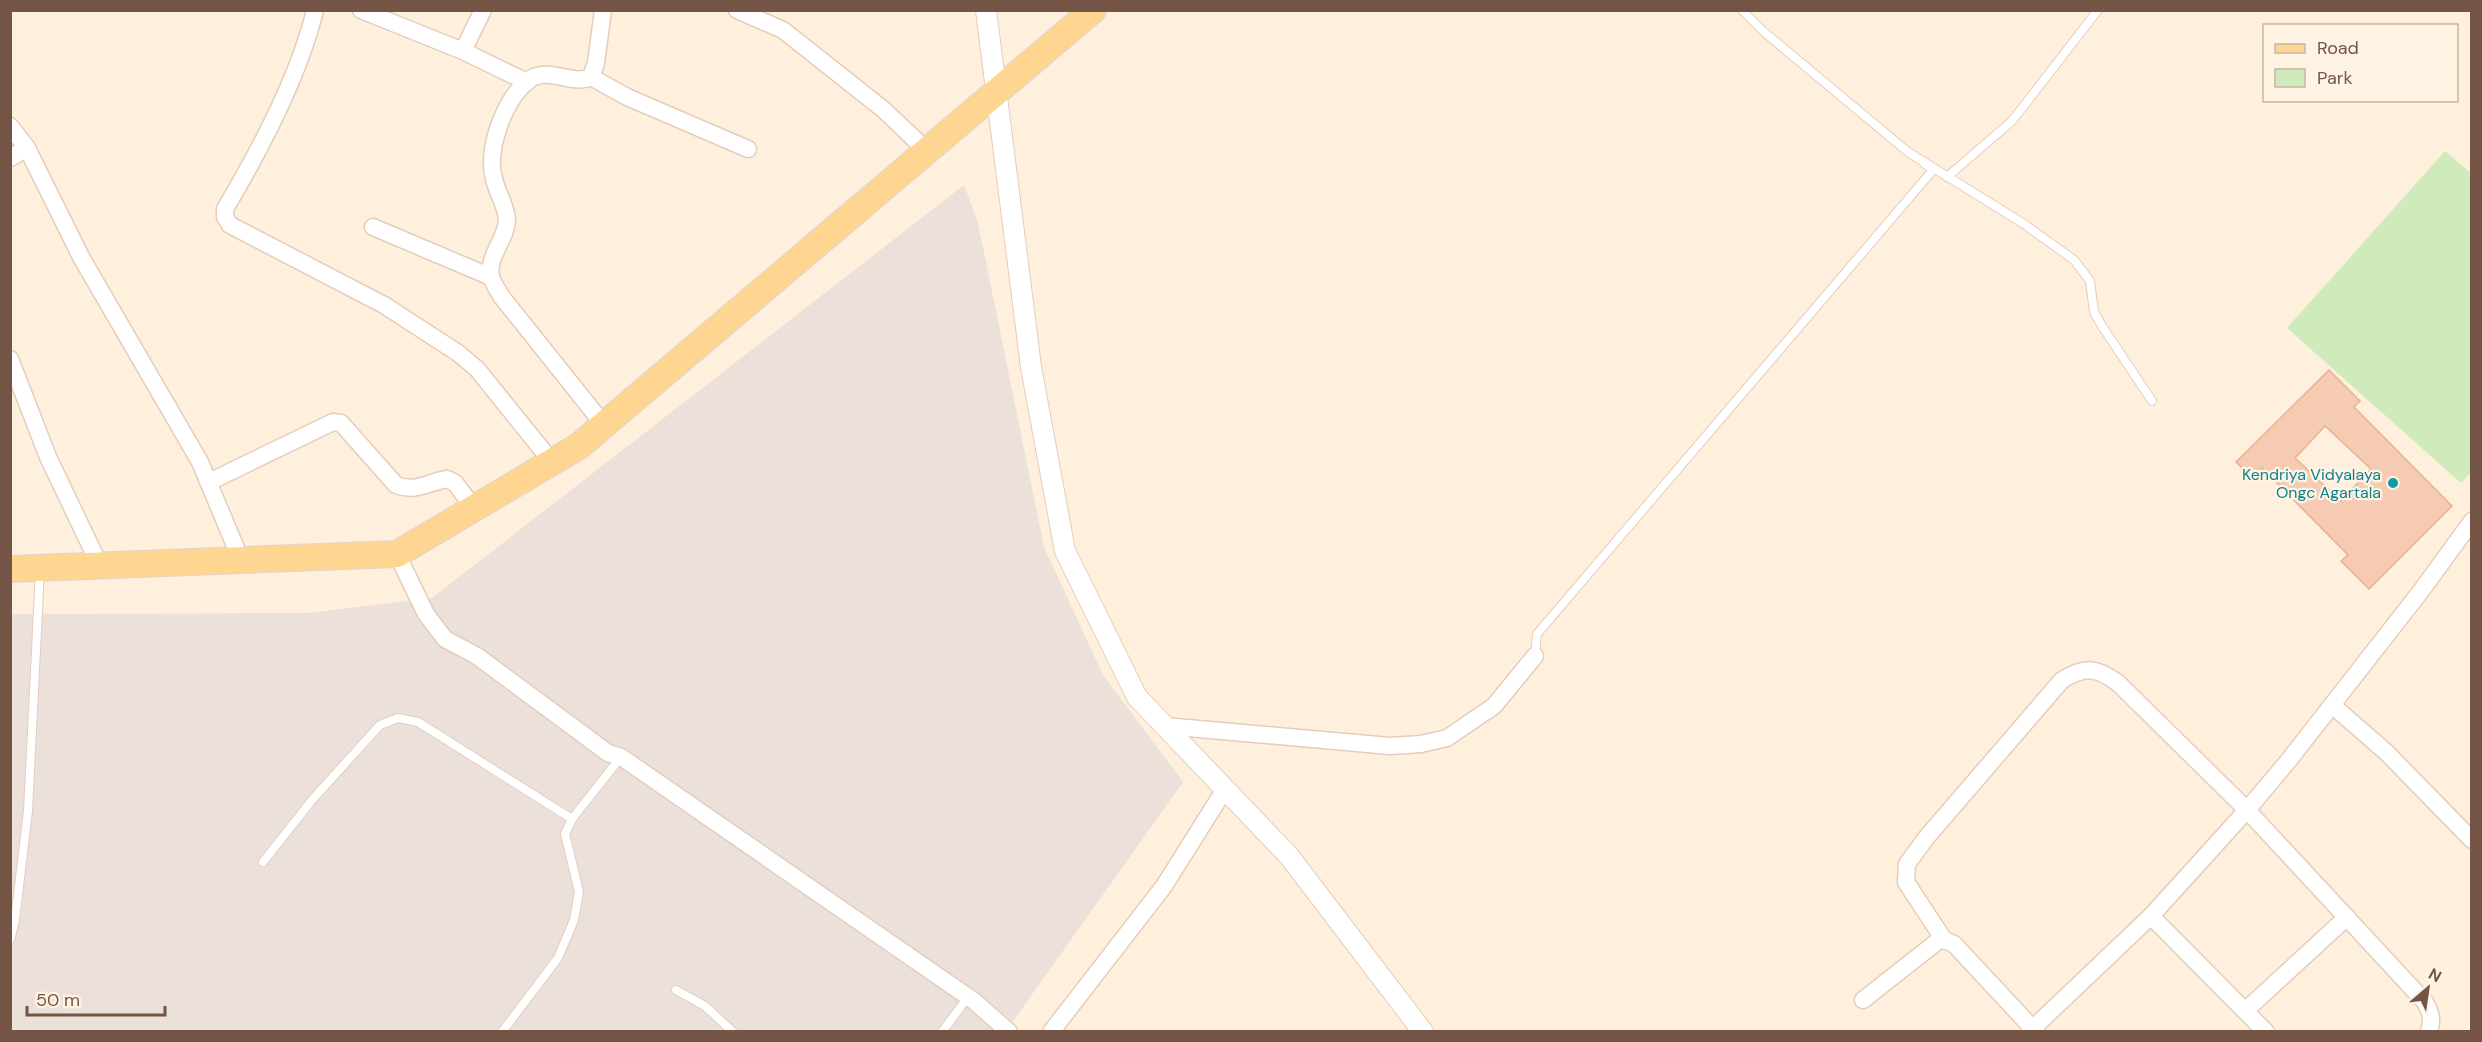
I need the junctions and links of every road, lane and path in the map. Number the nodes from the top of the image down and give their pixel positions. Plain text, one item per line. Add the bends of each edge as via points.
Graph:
1 (315, 10) edge
2 (361, 10) edge
3 (483, 10) edge
4 (603, 10) edge
5 (737, 10) edge
6 (986, 10) edge
7 (1093, 10) edge
8 (1742, 10) edge
9 (2098, 10) edge
10 (463, 51) junction
11 (591, 77) junction
12 (527, 82) junction
13 (998, 91) junction
14 (10, 126) edge
15 (27, 148) junction
16 (748, 149) dead end
17 (927, 151) junction
18 (10, 158) edge
19 (1924, 163) junction
20 (1947, 177) junction
21 (373, 227) dead end
22 (491, 277) junction
23 (10, 359) edge
24 (2152, 401) dead end
25 (604, 425) junction
26 (552, 462) junction
27 (209, 482) junction
28 (474, 508) junction
29 (2472, 521) edge
30 (397, 554) junction
31 (241, 560) junction
32 (100, 566) junction
33 (40, 568) junction
34 (10, 569) edge
35 (1535, 656) joint
36 (2332, 705) junction
37 (1165, 726) junction
38 (621, 757) junction
39 (1225, 789) junction
40 (2247, 810) junction
41 (572, 819) junction
42 (2472, 840) edge
43 (263, 862) dead end
44 (2151, 916) junction
45 (2347, 917) junction
46 (10, 940) edge
47 (1944, 940) junction
48 (676, 990) dead end
49 (968, 997) junction
50 (1863, 1000) dead end
51 (2245, 1011) junction
52 (2033, 1031) edge
53 (502, 1032) edge
54 (733, 1032) edge
55 (942, 1032) edge
56 (1009, 1032) edge
57 (1050, 1032) edge
58 (1423, 1032) edge
59 (2266, 1032) edge
60 (2429, 1032) edge

1 - 26 street via 295,71 253,162 225,209 225,217 230,225 384,305 458,353 477,369
2 - 10 street
3 - 10 street
4 - 11 street
5 - 17 street via 783,30 884,110
6 - 13 street
7 - 13 main road
8 - 19 lane
9 - 20 lane via 2012,121
10 - 12 street
11 - 12 street via 582,81 544,75
11 - 16 street via 627,97
12 - 22 street via 497,129 490,159 507,218 491,263
13 - 17 main road
13 - 37 street via 1031,367 1065,551 1137,697
14 - 15 street
15 - 18 street
15 - 27 street via 81,256
17 - 25 main road
19 - 20 lane
19 - 35 lane via 1933,170 1538,634
20 - 24 lane via 2074,260 2090,281 2094,312
21 - 22 street
22 - 25 street via 501,296
23 - 32 street via 48,457
25 - 26 main road
26 - 28 main road
27 - 28 street via 333,422 341,423 396,485 416,489 447,479 455,483
27 - 31 street
28 - 30 main road
29 - 36 street
30 - 31 main road
30 - 38 street via 426,614 445,639 477,656 608,753
31 - 32 main road
32 - 33 main road
33 - 34 main road
33 - 46 lane via 28,812
35 - 37 street via 1494,706 1446,738 1421,744 1390,746
36 - 40 street
36 - 42 street via 2386,752
37 - 39 street
38 - 41 lane
38 - 49 street
39 - 57 street via 1164,886
39 - 58 street via 1289,856
40 - 44 street
40 - 45 street
40 - 47 street via 2118,682 2093,669 2077,671 2062,680 1907,864 1906,882
41 - 43 lane via 418,722 398,718 380,725 312,800
41 - 53 lane via 565,834 579,892 574,920 558,958
44 - 51 street
44 - 52 street
45 - 51 street
45 - 60 street via 2425,1002 2431,1012
47 - 50 street
47 - 52 street via 1954,944
48 - 54 lane via 705,1006
49 - 55 lane
49 - 56 street
51 - 59 street

